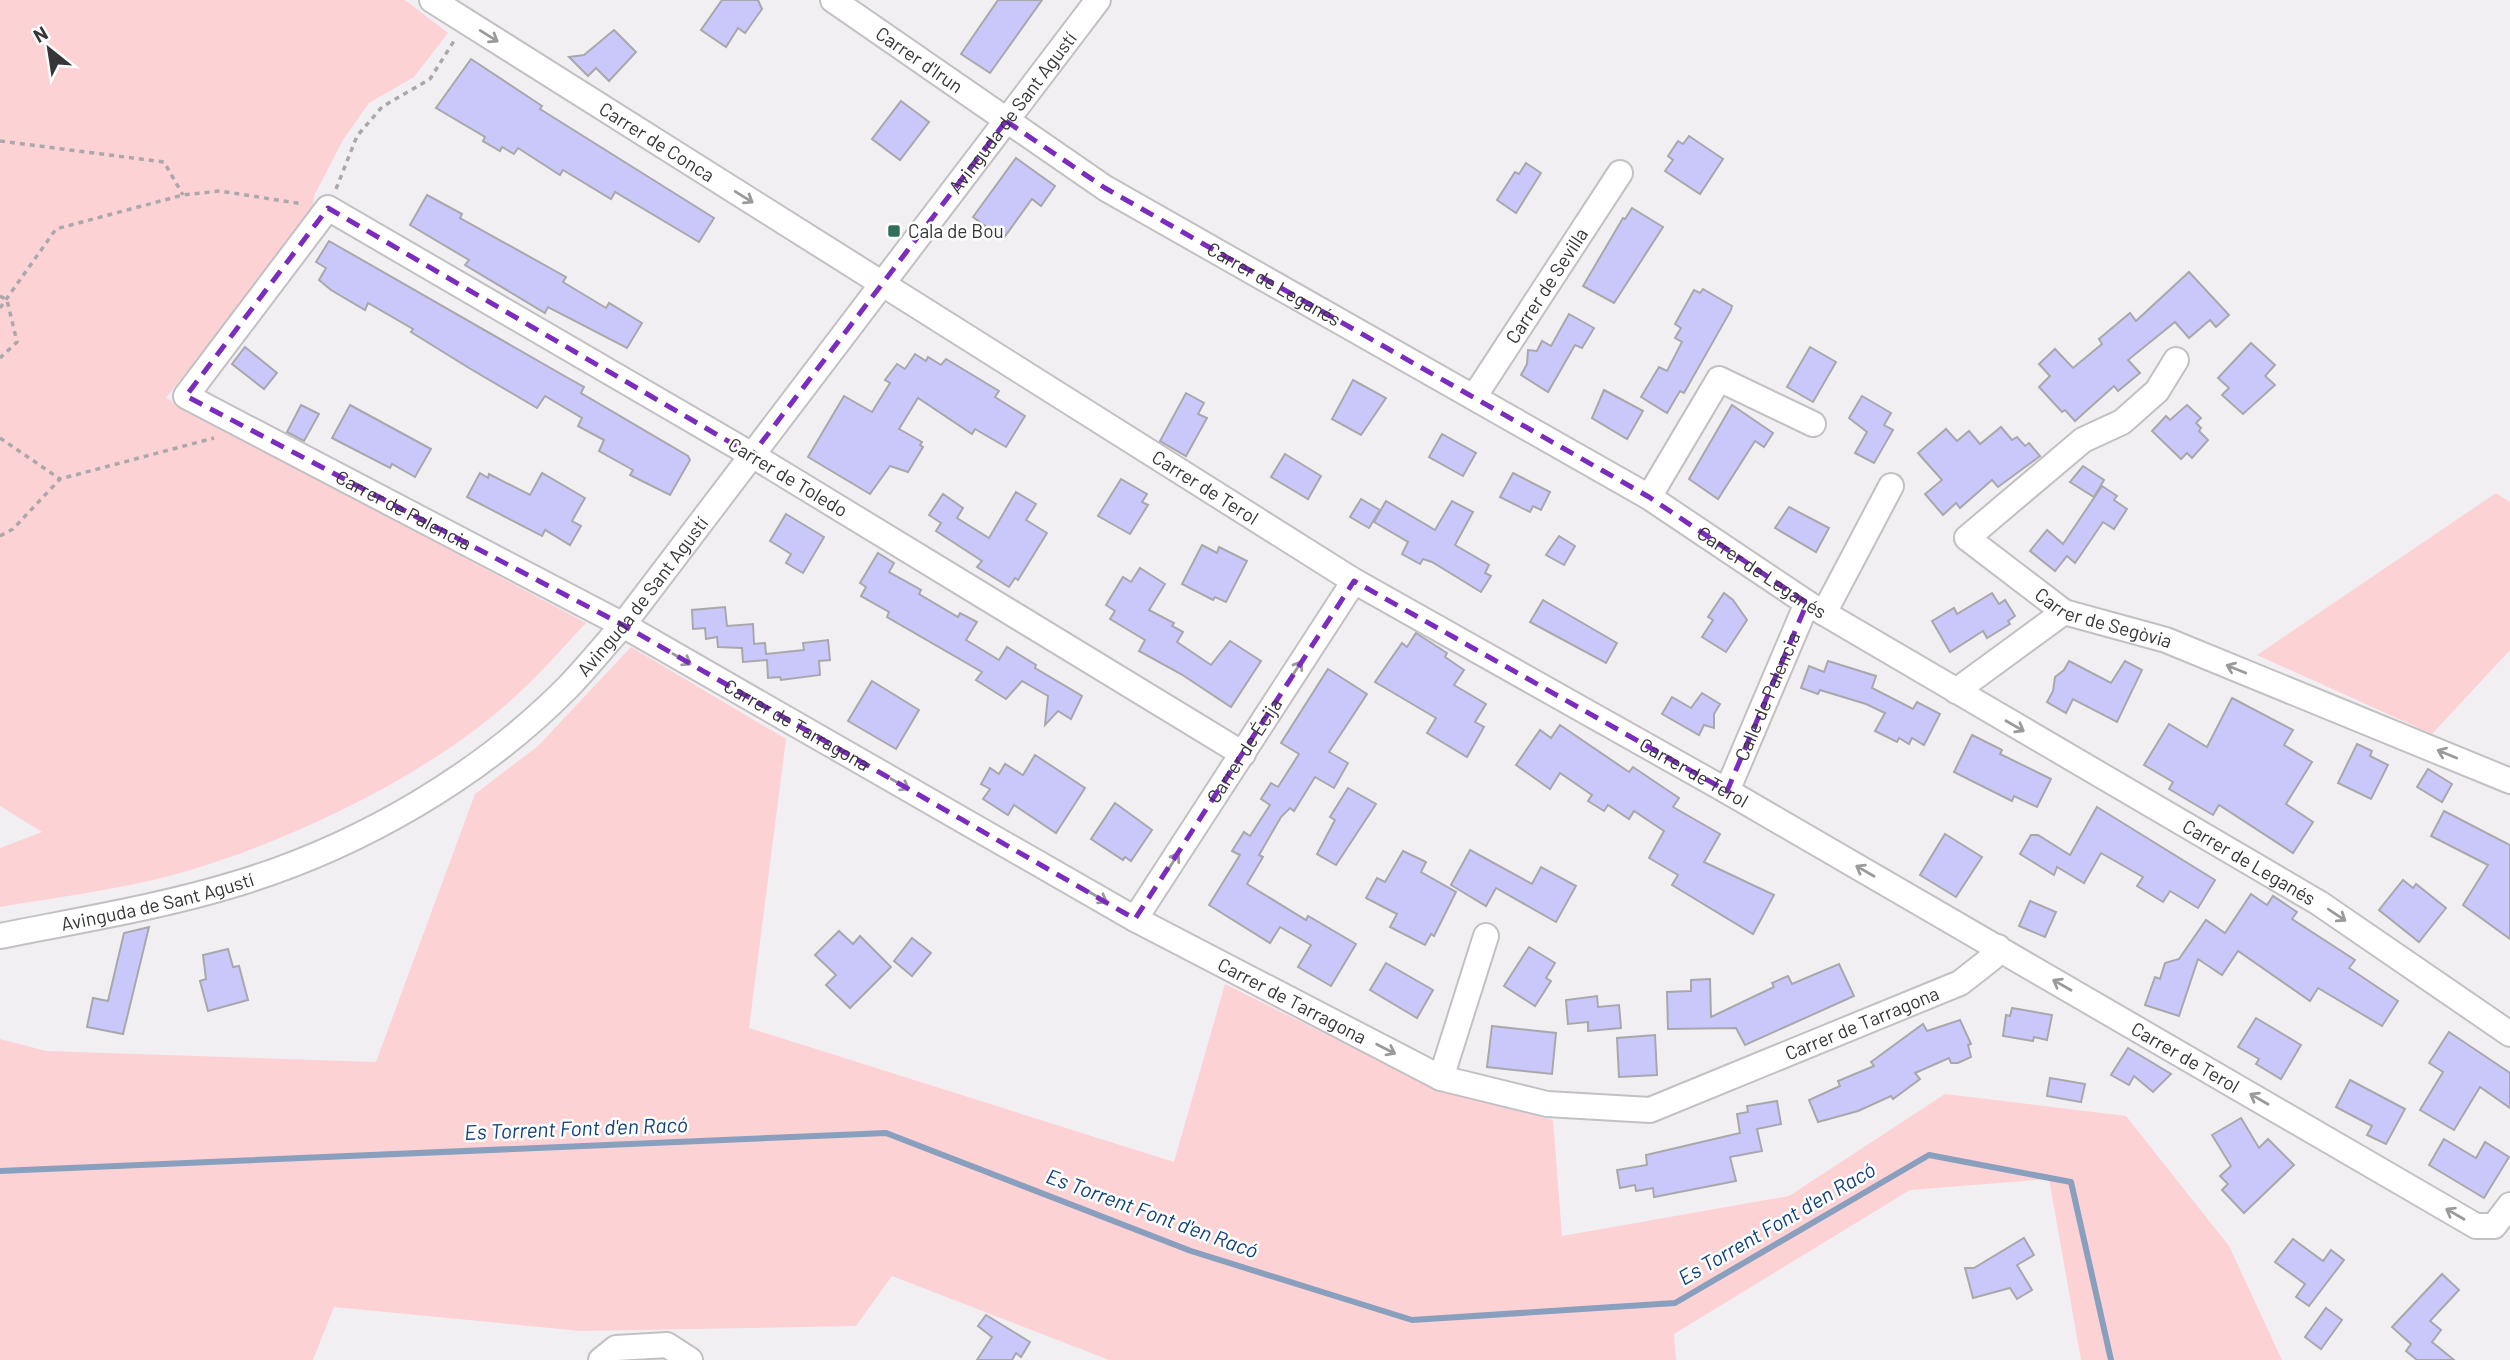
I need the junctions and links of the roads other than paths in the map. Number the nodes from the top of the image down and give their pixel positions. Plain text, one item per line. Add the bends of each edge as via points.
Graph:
1 (432, 0) edge
2 (833, 0) edge
3 (1098, 0) edge
4 (1006, 121) junction
5 (1620, 173) dead end
6 (328, 208) joint
7 (883, 285) junction
8 (2176, 360) dead end
9 (1474, 397) junction
10 (1813, 424) dead end
11 (752, 455) junction
12 (1891, 486) dead end
13 (1649, 497) junction
14 (1354, 581) junction
15 (1815, 608) junction
16 (2064, 612) junction
17 (622, 625) junction
18 (1956, 691) junction
19 (1242, 754) junction
20 (2510, 781) edge
21 (1727, 791) junction
22 (1135, 919) junction
23 (0, 936) edge
24 (1486, 936) dead end
25 (1997, 947) junction
26 (2510, 1034) edge
27 (1441, 1078) junction
28 (2510, 1205) edge
29 (601, 1360) edge
30 (690, 1360) edge

1 -> 7 street, Carrer de Conca
2 - 4 street, Carrer d'Irun
3 - 4 street, Avinguda de Sant Agustí
4 - 7 street, Avinguda de Sant Agustí
4 - 9 street, Carrer de Leganés via 1105,188
5 - 9 street, Carrer de Sevilla
6 - 11 street, Carrer de Toledo
6 - 17 street, Carrer de Palencia via 186,396
7 - 11 street, Avinguda de Sant Agustí
7 - 14 street, Carrer de Terol
8 - 16 street, Carrer de Segòvia via 2157,391 2122,422 2083,440 1967,538
9 - 13 street, Carrer de Leganés
10 - 13 street via 1719,379
11 - 17 street, Avinguda de Sant Agustí
11 - 19 street, Carrer de Toledo
12 - 15 street, Calle de Palencia
13 - 15 street, Carrer de Leganés
19 -> 14 street, Carrer de Écija
14 - 21 street, Carrer de Terol
15 - 18 street, Carrer de Leganés
15 - 21 street, Calle de Palencia
16 - 18 street
20 -> 16 street, Carrer de Segòvia via 2166,640
17 -> 22 street, Carrer de Tarragona
17 - 23 street, Avinguda de Sant Agustí via 527,724 441,787 359,835 238,884
18 -> 26 street, Carrer de Leganés via 2319,903
22 -> 19 street, Carrer de Écija
25 -> 21 street, Carrer de Terol
22 -> 27 street, Carrer de Tarragona
24 - 27 street
25 - 27 street, Carrer de Tarragona via 1992,958 1960,983 1650,1110 1548,1104
28 -> 25 street, Carrer de Terol via 2494,1226 2476,1226
29 - 30 street via 616,1348 667,1345

